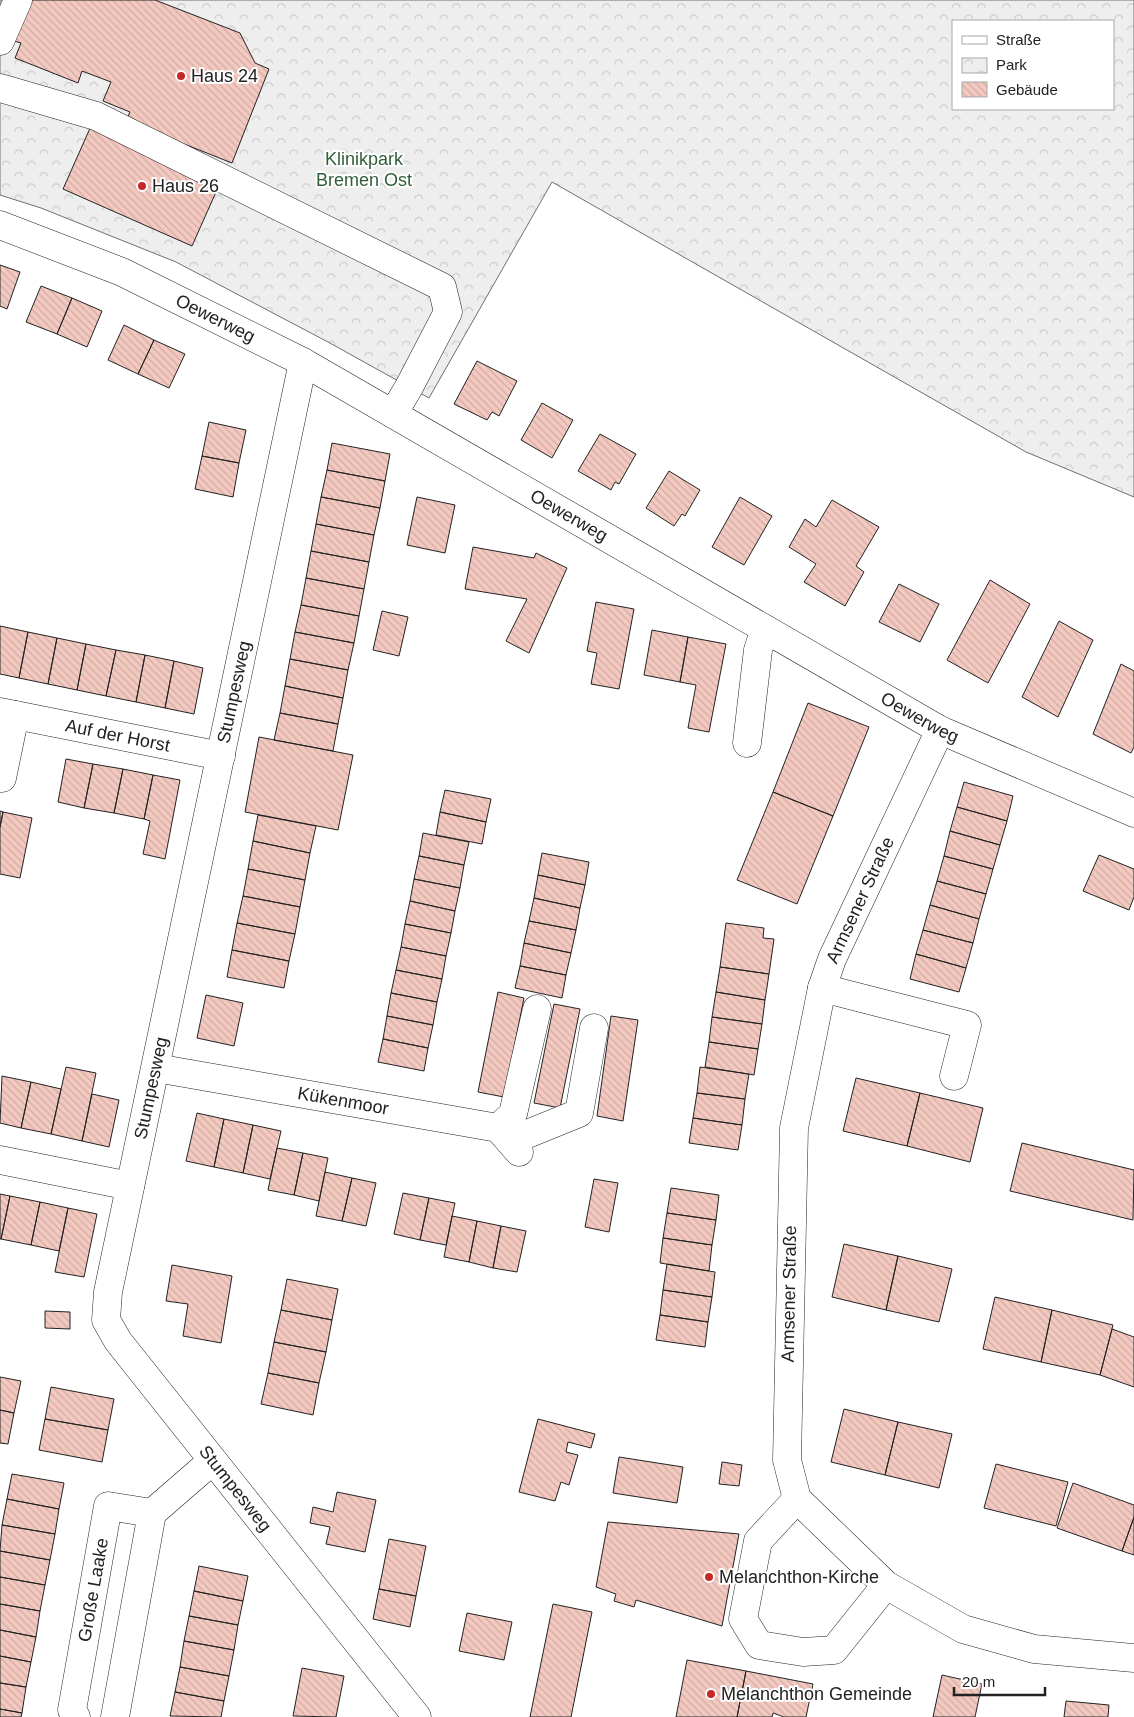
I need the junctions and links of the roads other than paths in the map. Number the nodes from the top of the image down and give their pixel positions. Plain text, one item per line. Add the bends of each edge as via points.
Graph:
1 (18, 0) edge
2 (0, 41) edge
3 (0, 88) edge
4 (0, 225) edge
5 (303, 362) junction
6 (393, 414) junction
7 (766, 629) junction
8 (8, 713) edge
9 (940, 730) junction
10 (747, 743) dead end
11 (221, 756) junction
12 (0, 777) edge
13 (1134, 813) edge
14 (822, 988) junction
15 (537, 1009) dead end
16 (594, 1028) dead end
17 (156, 1068) junction
18 (954, 1076) dead end
19 (509, 1141) junction
20 (0, 1160) edge
21 (130, 1186) junction
22 (212, 1461) junction
23 (797, 1499) junction
24 (152, 1513) junction
25 (886, 1585) junction
26 (1134, 1658) edge
27 (76, 1717) edge
28 (115, 1717) edge
29 (417, 1717) edge

1 - 2 street
3 - 6 street via 96,116 442,287 448,312
4 - 5 street, Oewerweg via 122,272
5 - 6 street, Oewerweg
5 - 11 street, Stumpesweg
6 - 7 street, Oewerweg
7 - 9 street, Oewerweg
7 - 10 street via 758,650
8 - 11 street, Auf der Horst
8 - 12 street, Auf der Horst
9 - 13 street, Oewerweg
9 - 14 street, Armsener Straße via 832,959
11 - 17 street, Stumpesweg
14 - 18 street via 967,1026
14 - 23 street, Armsener Straße via 794,1128 787,1460
15 - 19 street
16 - 19 street via 579,1113
17 - 19 street, Kükenmoor
17 - 21 street, Stumpesweg
20 - 21 street
21 - 22 street, Stumpesweg via 108,1292 106,1320 118,1341
22 - 24 street
22 - 29 street, Stumpesweg
23 - 25 street
23 - 25 street via 758,1541 743,1619 759,1645 802,1652 834,1650
24 - 27 street, Große Laake via 108,1506 72,1710
24 - 28 street
25 - 26 street via 963,1628 1034,1649

